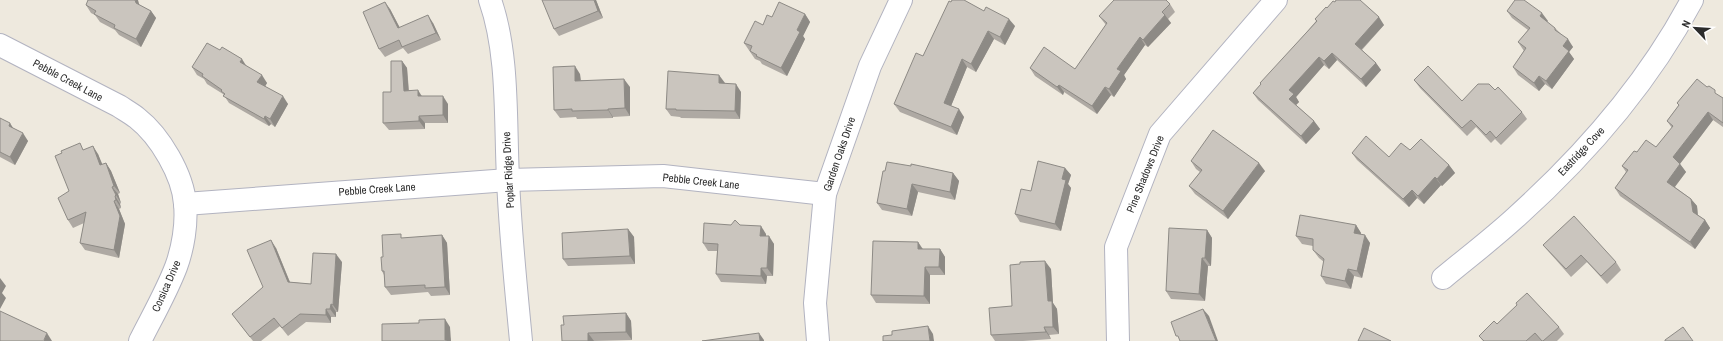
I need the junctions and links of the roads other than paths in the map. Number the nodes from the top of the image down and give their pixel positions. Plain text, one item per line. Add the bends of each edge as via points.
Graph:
1 (490, 0) edge
2 (900, 0) edge
3 (1276, 0) edge
4 (1692, 0) edge
5 (0, 45) edge
6 (508, 180) junction
7 (825, 194) junction
8 (185, 204) junction
9 (1443, 278) dead end
10 (140, 341) edge
11 (520, 341) edge
12 (818, 341) edge
13 (1118, 341) edge

1 - 6 street, Poplar Ridge Drive via 502,50
2 - 7 street, Garden Oaks Drive via 870,66
3 - 13 street, Pine Shadows Drive via 1160,134 1116,247
4 - 9 street, Eastridge Cove via 1678,26 1633,91 1587,148 1515,219
5 - 8 street, Pebble Creek Lane via 138,118 167,153 178,175
6 - 7 street, Pebble Creek Lane via 663,176
6 - 8 street, Pebble Creek Lane
6 - 11 street, Poplar Ridge Drive
7 - 12 street, Garden Oaks Drive via 815,303
8 - 10 street, Corsica Drive via 183,241 176,266

